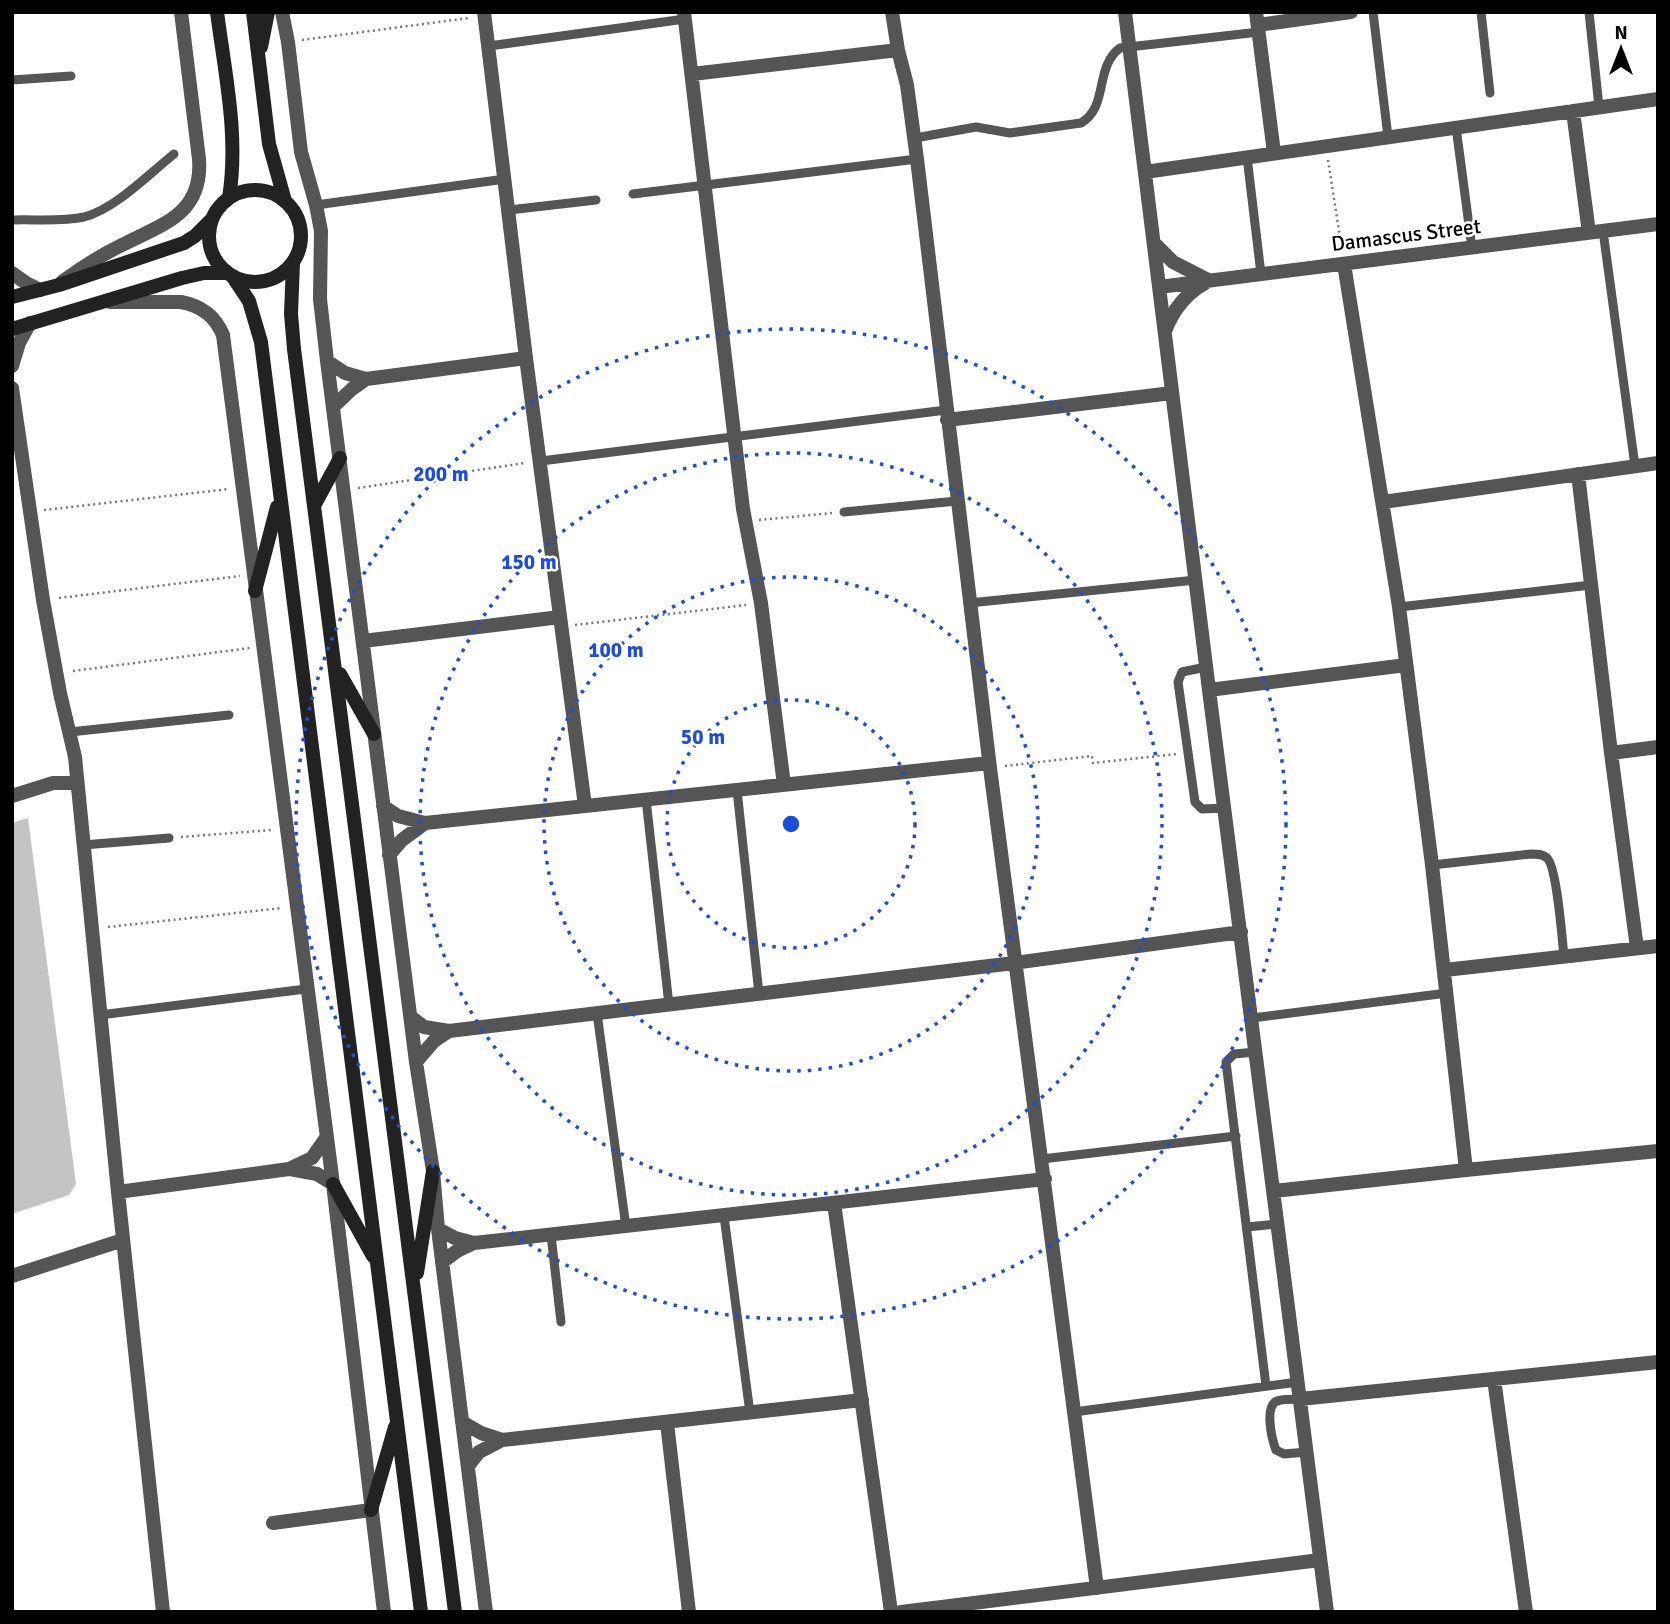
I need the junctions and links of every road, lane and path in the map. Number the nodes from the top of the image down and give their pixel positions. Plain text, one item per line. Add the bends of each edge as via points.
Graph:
1 (181, 12) edge
2 (217, 12) edge
3 (253, 12) edge
4 (268, 12) edge
5 (282, 12) edge
6 (892, 12) edge
7 (1125, 12) edge
8 (1351, 12) edge
9 (1373, 12) edge
10 (1481, 12) edge
11 (1589, 12) edge
12 (485, 14) edge
13 (685, 15) edge
14 (1258, 23) edge
15 (288, 42) junction
16 (1130, 46) junction
17 (489, 47) junction
18 (898, 50) junction
19 (259, 59) junction
20 (692, 74) junction
21 (71, 76) dead end
22 (12, 80) edge
23 (1490, 93) dead end
24 (1658, 99) edge
25 (1599, 107) junction
26 (1573, 111) junction
27 (1457, 127) junction
28 (1388, 137) junction
29 (915, 138) junction
30 (1326, 146) junction
31 (1274, 153) junction
32 (174, 154) dead end
33 (1247, 158) junction
34 (918, 159) junction
35 (1145, 172) junction
36 (505, 179) junction
37 (704, 185) junction
38 (633, 194) dead end
39 (229, 198) junction
40 (596, 200) dead end
41 (285, 201) junction
42 (316, 205) junction
43 (509, 209) junction
44 (212, 219) junction
45 (12, 220) edge
46 (1658, 224) edge
47 (1596, 232) junction
48 (1154, 243) junction
49 (1472, 248) junction
50 (293, 263) junction
51 (1344, 264) junction
52 (12, 273) edge
53 (1261, 274) junction
54 (230, 275) junction
55 (1209, 281) junction
56 (59, 285) junction
57 (1160, 287) junction
58 (40, 290) junction
59 (12, 297) edge
60 (101, 302) junction
61 (30, 323) junction
62 (12, 329) edge
63 (1165, 332) junction
64 (526, 358) junction
65 (327, 361) junction
66 (12, 366) edge
67 (366, 379) junction
68 (12, 388) edge
69 (1172, 393) junction
70 (333, 407) junction
71 (946, 415) junction
72 (735, 437) junction
73 (340, 458) junction
74 (541, 461) junction
75 (1658, 463) edge
76 (1635, 466) junction
77 (1578, 474) junction
78 (243, 487) junction
79 (344, 490) junction
80 (279, 499) junction
81 (957, 501) junction
82 (1383, 502) junction
83 (314, 504) junction
84 (30, 511) junction
85 (844, 512) joint
86 (745, 522) junction
87 (253, 575) junction
88 (1196, 579) junction
89 (1591, 585) junction
90 (255, 591) junction
91 (43, 600) junction
92 (761, 603) junction
93 (969, 603) junction
94 (1399, 607) junction
95 (561, 622) junction
96 (363, 641) junction
97 (262, 647) junction
98 (1406, 665) junction
99 (335, 666) junction
100 (1206, 667) junction
101 (56, 673) junction
102 (1209, 690) junction
103 (229, 715) dead end
104 (70, 732) junction
105 (374, 734) junction
106 (1658, 747) edge
107 (1187, 752) junction
108 (1611, 753) junction
109 (989, 766) junction
110 (76, 783) junction
111 (784, 785) junction
112 (737, 790) junction
113 (12, 796) edge
114 (646, 799) junction
115 (383, 806) junction
116 (585, 806) junction
117 (1225, 808) junction
118 (425, 823) junction
119 (286, 829) junction
120 (169, 838) joint
121 (83, 845) junction
122 (390, 855) junction
123 (1432, 865) junction
124 (296, 907) junction
125 (91, 929) junction
126 (1241, 932) junction
127 (1658, 946) edge
128 (1637, 948) junction
129 (1564, 956) junction
130 (1014, 963) junction
131 (1445, 970) junction
132 (306, 989) junction
133 (1447, 993) junction
134 (760, 994) junction
135 (668, 1004) junction
136 (597, 1013) junction
137 (100, 1015) junction
138 (411, 1017) junction
139 (1252, 1018) junction
140 (449, 1031) junction
141 (1256, 1052) junction
142 (416, 1062) junction
143 (1236, 1136) junction
144 (326, 1138) junction
145 (1658, 1151) edge
146 (1042, 1158) junction
147 (289, 1169) junction
148 (1466, 1170) junction
149 (433, 1171) junction
150 (1045, 1179) junction
151 (333, 1184) junction
152 (1274, 1191) junction
153 (118, 1192) junction
154 (834, 1203) junction
155 (724, 1216) junction
156 (1278, 1224) junction
157 (626, 1227) junction
158 (1247, 1227) junction
159 (438, 1229) junction
160 (551, 1235) junction
161 (123, 1240) junction
162 (474, 1243) junction
163 (442, 1262) junction
164 (377, 1265) junction
165 (12, 1276) edge
166 (414, 1288) junction
167 (561, 1322) dead end
168 (1658, 1362) edge
169 (1494, 1379) junction
170 (1298, 1382) junction
171 (1266, 1386) junction
172 (1300, 1399) junction
173 (862, 1400) junction
174 (1074, 1412) junction
175 (750, 1413) junction
176 (397, 1419) junction
177 (462, 1422) junction
178 (667, 1423) junction
179 (502, 1440) junction
180 (1307, 1451) junction
181 (468, 1465) junction
182 (371, 1510) junction
183 (273, 1523) dead end
184 (1320, 1560) junction
185 (1097, 1588) junction
186 (999, 1606) edge
187 (163, 1612) edge
188 (384, 1612) edge
189 (421, 1612) edge
190 (455, 1612) edge
191 (486, 1612) edge
192 (689, 1612) edge
193 (891, 1612) edge
194 (901, 1612) edge
195 (1327, 1612) edge
196 (1526, 1612) edge

1 - 56 street via 200,170 196,191 185,209 168,223 100,257
2 - 39 main road via 232,122
3 - 19 main road
4 - 19 main road
5 - 15 street
6 - 18 street
7 - 16 street
8 - 14 street
9 - 28 lane
10 - 23 lane
11 - 25 lane
12 - 15 path
12 - 17 street
13 - 17 lane
13 - 20 street
14 - 16 lane
14 - 31 street
15 - 42 street via 301,152
16 - 29 lane via 1111,54 1095,108 1081,123 1010,133 976,127
16 - 35 street
17 - 36 street
18 - 20 street
18 - 29 street
19 - 41 main road via 269,144
20 - 37 street
21 - 22 lane
24 - 25 street
25 - 26 street
26 - 27 street
26 - 47 street
27 - 28 street
27 - 49 lane
28 - 30 street
29 - 34 street
30 - 31 street
30 - 51 path
31 - 33 street
32 - 45 lane via 93,214
33 - 35 street
33 - 53 lane
34 - 37 lane
34 - 71 street
35 - 48 street
36 - 42 lane
36 - 43 street
37 - 38 lane
37 - 72 street
39 - 41 main road via 252,190
39 - 44 main road
40 - 43 lane
41 - 50 main road via 294,211 302,237
42 - 65 street
43 - 64 street
44 - 54 main road via 212,254
44 - 56 main road via 184,243
46 - 47 street, Damascus Street
47 - 49 street, Damascus Street
47 - 76 lane
48 - 55 street via 1173,262
48 - 57 street
49 - 51 street, Damascus Street
50 - 54 main road via 284,273 259,282
50 - 83 main road via 292,332
51 - 53 street, Damascus Street
51 - 82 street
52 - 58 street
53 - 55 street, Damascus Street
54 - 60 main road via 193,275
54 - 80 main road via 249,301 258,328
55 - 57 street, Damascus Street
55 - 63 street via 1177,307
56 - 58 main road
57 - 63 street
58 - 59 main road
60 - 61 main road
60 - 78 street via 181,302 202,309 218,325 225,346
61 - 62 main road
61 - 66 street
63 - 69 street
64 - 67 street
64 - 74 street
65 - 67 street
65 - 70 street
67 - 70 street
68 - 84 street
69 - 71 street
69 - 88 street
70 - 73 street
71 - 72 lane
71 - 81 street
72 - 74 lane
72 - 86 street
73 - 79 street
73 - 83 main road
74 - 79 path
74 - 95 street
75 - 76 street
76 - 77 street
77 - 82 street
77 - 89 street
78 - 84 path
78 - 87 street
79 - 96 street
80 - 90 main road
80 - 164 main road
81 - 85 lane
81 - 93 street
82 - 94 street
83 - 99 main road
84 - 91 street
85 - 86 path
86 - 92 street
87 - 90 street
87 - 91 path
88 - 93 lane
88 - 100 street
89 - 94 lane
89 - 108 street
90 - 97 street
91 - 101 street
92 - 95 path
92 - 111 street
93 - 109 street
94 - 98 street
95 - 96 street
95 - 116 street
96 - 105 street
97 - 101 path
97 - 119 street
98 - 102 street
98 - 123 street
99 - 105 main road
99 - 166 main road
100 - 102 street
100 - 107 lane via 1182,672 1178,678
101 - 104 street
102 - 117 street
103 - 104 lane
104 - 110 street
105 - 115 street
106 - 108 street
107 - 109 path via 1093,763 1092,756
107 - 117 lane via 1195,802 1202,809
108 - 128 street
109 - 111 street
109 - 130 street
110 - 113 street via 53,783
110 - 121 street
111 - 112 street
112 - 114 street
112 - 134 lane
114 - 116 street
114 - 135 lane
115 - 118 street via 398,816
115 - 122 street
116 - 118 street
117 - 126 street
118 - 122 street
119 - 120 path
119 - 124 street
120 - 121 lane
121 - 125 street
122 - 138 street
123 - 129 lane via 1531,854 1547,858 1554,872
123 - 131 street
124 - 125 path
124 - 132 street
125 - 137 street
126 - 130 street
126 - 139 street
127 - 128 street
128 - 129 street
129 - 131 street
130 - 134 street
130 - 146 street
131 - 133 street
132 - 137 lane
132 - 144 street
133 - 139 lane
133 - 148 street
134 - 135 street
135 - 136 street
136 - 140 street
136 - 157 lane
137 - 153 street
138 - 140 street via 424,1027
138 - 142 street
139 - 141 street
140 - 142 street via 433,1041
141 - 143 lane via 1234,1054 1226,1062
141 - 152 street
142 - 149 street
143 - 146 lane
143 - 158 lane
144 - 147 street via 312,1158
144 - 151 street
145 - 148 street
146 - 150 street
147 - 151 street via 317,1174
147 - 153 street
148 - 152 street
149 - 159 street
149 - 166 main road
150 - 154 street
150 - 174 street
151 - 164 main road
151 - 182 street
152 - 156 street
153 - 161 street
154 - 155 street
154 - 173 street
155 - 157 street
155 - 175 lane
156 - 158 lane
156 - 170 street
157 - 160 street
158 - 171 lane
159 - 162 street
159 - 163 street
160 - 162 street
160 - 167 lane
161 - 165 street
161 - 187 street
162 - 163 street
163 - 177 street
164 - 176 main road
166 - 190 main road
168 - 169 street
169 - 172 street
169 - 196 street
170 - 171 lane
170 - 172 street
171 - 174 lane
172 - 180 street
172 - 180 lane via 1280,1401 1269,1410 1278,1452
173 - 175 street
173 - 193 street
174 - 185 street
175 - 178 street
176 - 182 main road
176 - 189 main road
177 - 179 street
177 - 181 street
178 - 179 street
178 - 192 street
179 - 181 street via 479,1452
180 - 184 street
181 - 191 street
182 - 183 street
182 - 188 street
184 - 185 street
184 - 195 street
185 - 186 street
186 - 194 street

